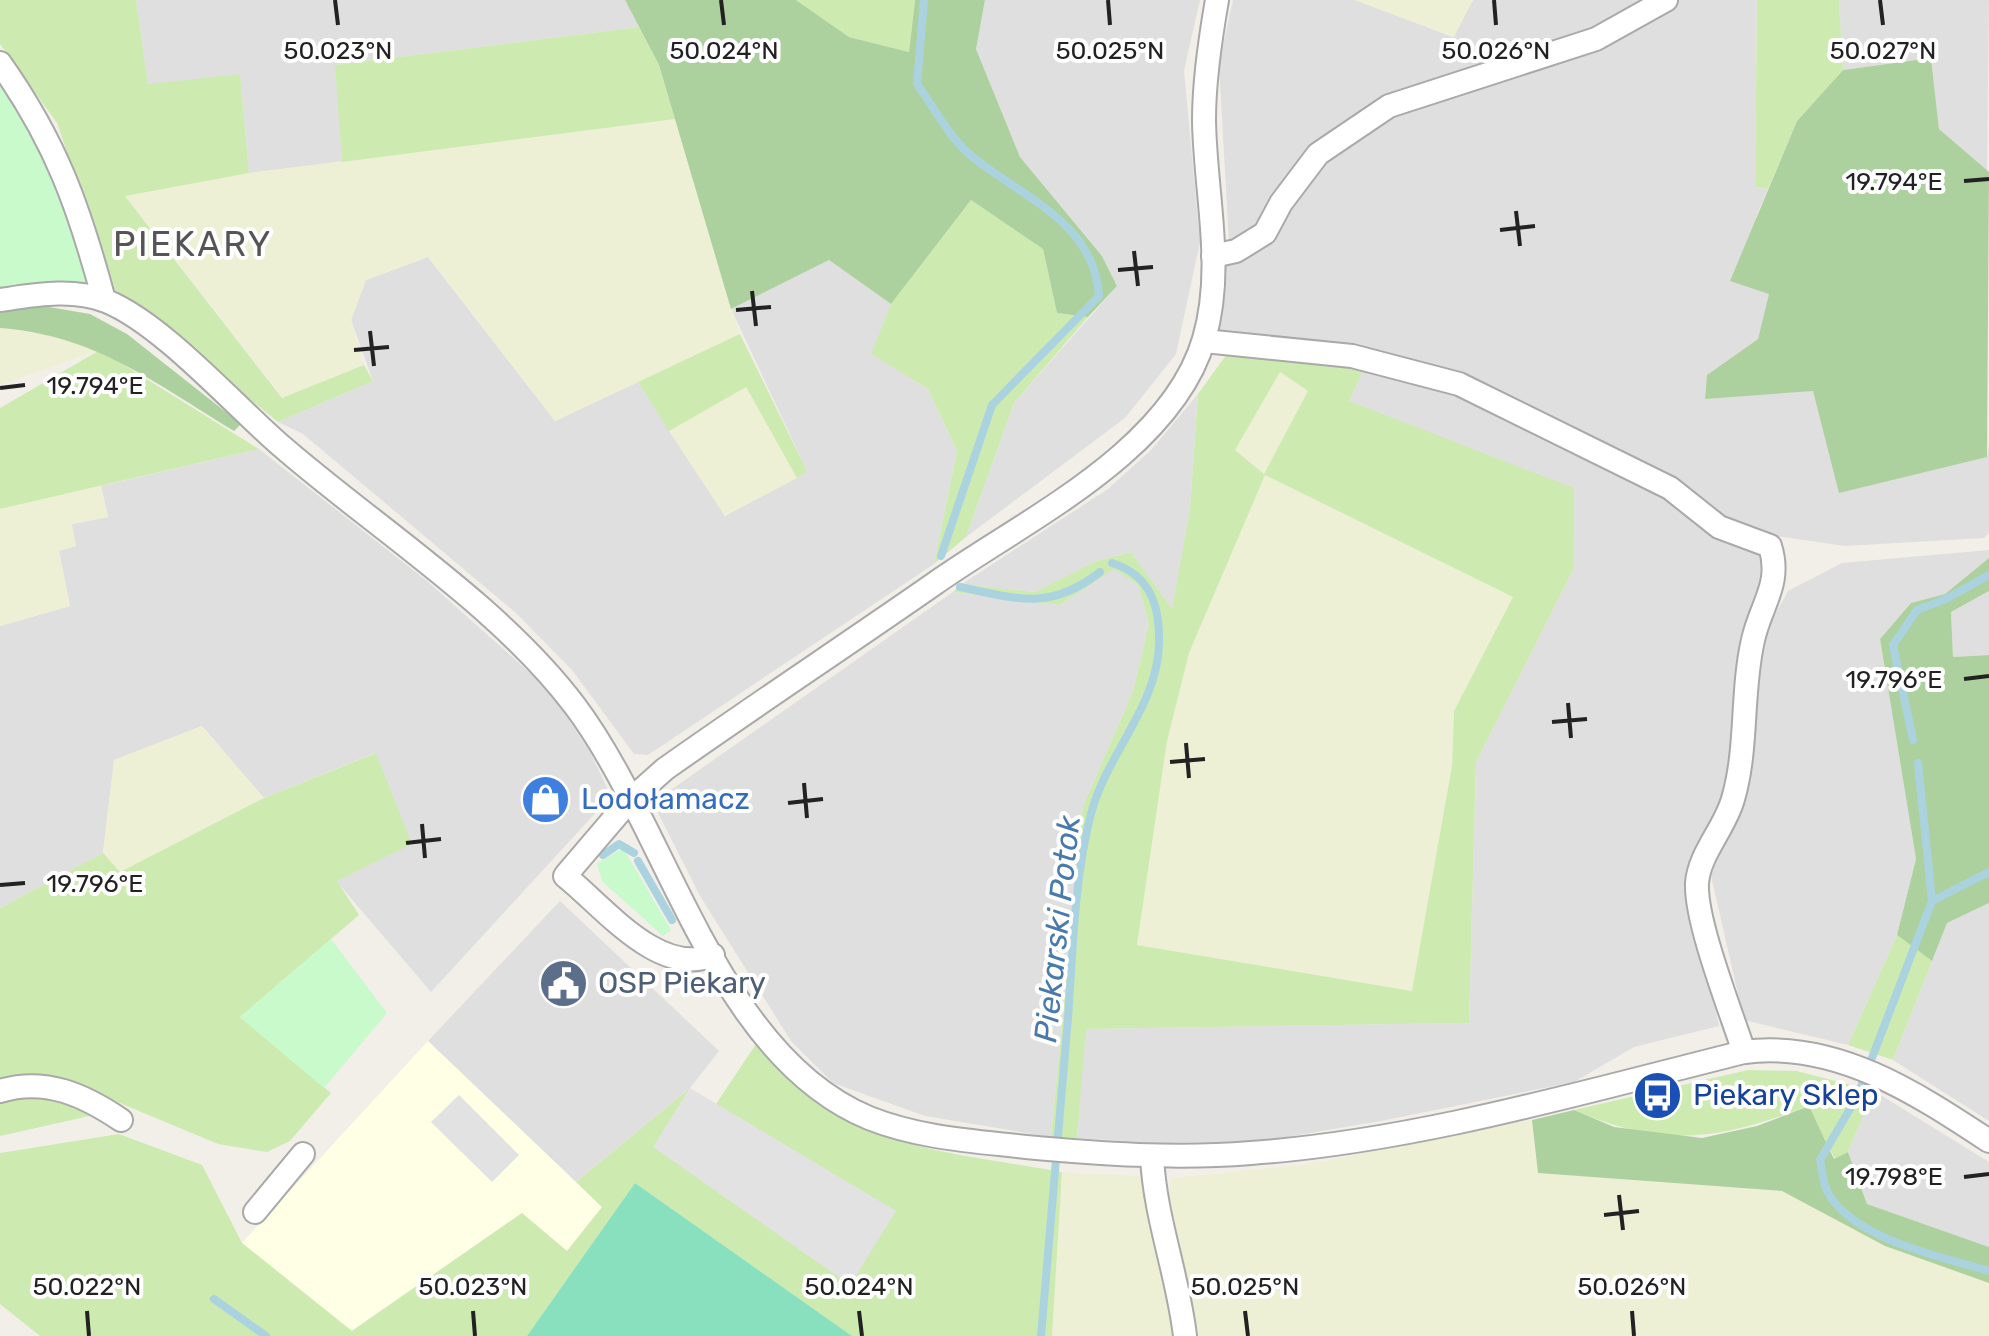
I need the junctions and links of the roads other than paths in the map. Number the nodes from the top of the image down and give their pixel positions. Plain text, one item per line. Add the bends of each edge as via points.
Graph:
1 (1217, 0) edge
2 (1666, 0) edge
3 (0, 63) edge
4 (1213, 256) junction
5 (0, 300) edge
6 (104, 300) junction
7 (1204, 341) junction
8 (629, 802) junction
9 (713, 955) junction
10 (1744, 1052) junction
11 (0, 1090) edge
12 (120, 1120) dead end
13 (1989, 1141) edge
14 (303, 1154) dead end
15 (1152, 1157) junction
16 (255, 1212) dead end
17 (1185, 1336) edge

1 - 4 street via 1204,120
2 - 4 street via 1596,39 1389,106 1318,154 1265,233
3 - 6 street via 44,128 84,224
4 - 7 street
5 - 6 street via 56,292
6 - 8 street via 144,323 522,648 578,709
7 - 8 street via 1189,376 1136,438 1083,485 665,769
7 - 10 street via 1352,356 1459,384 1670,488 1719,527 1770,546 1775,580 1753,640 1738,782 1697,889
8 - 9 street
8 - 9 street via 565,876 668,957 694,961
9 - 15 street via 786,1060 842,1106 916,1132
10 - 13 street via 1780,1050 1840,1061 1885,1078
10 - 15 street via 1377,1136 1256,1153
11 - 12 street via 57,1087
14 - 16 street
15 - 17 street

